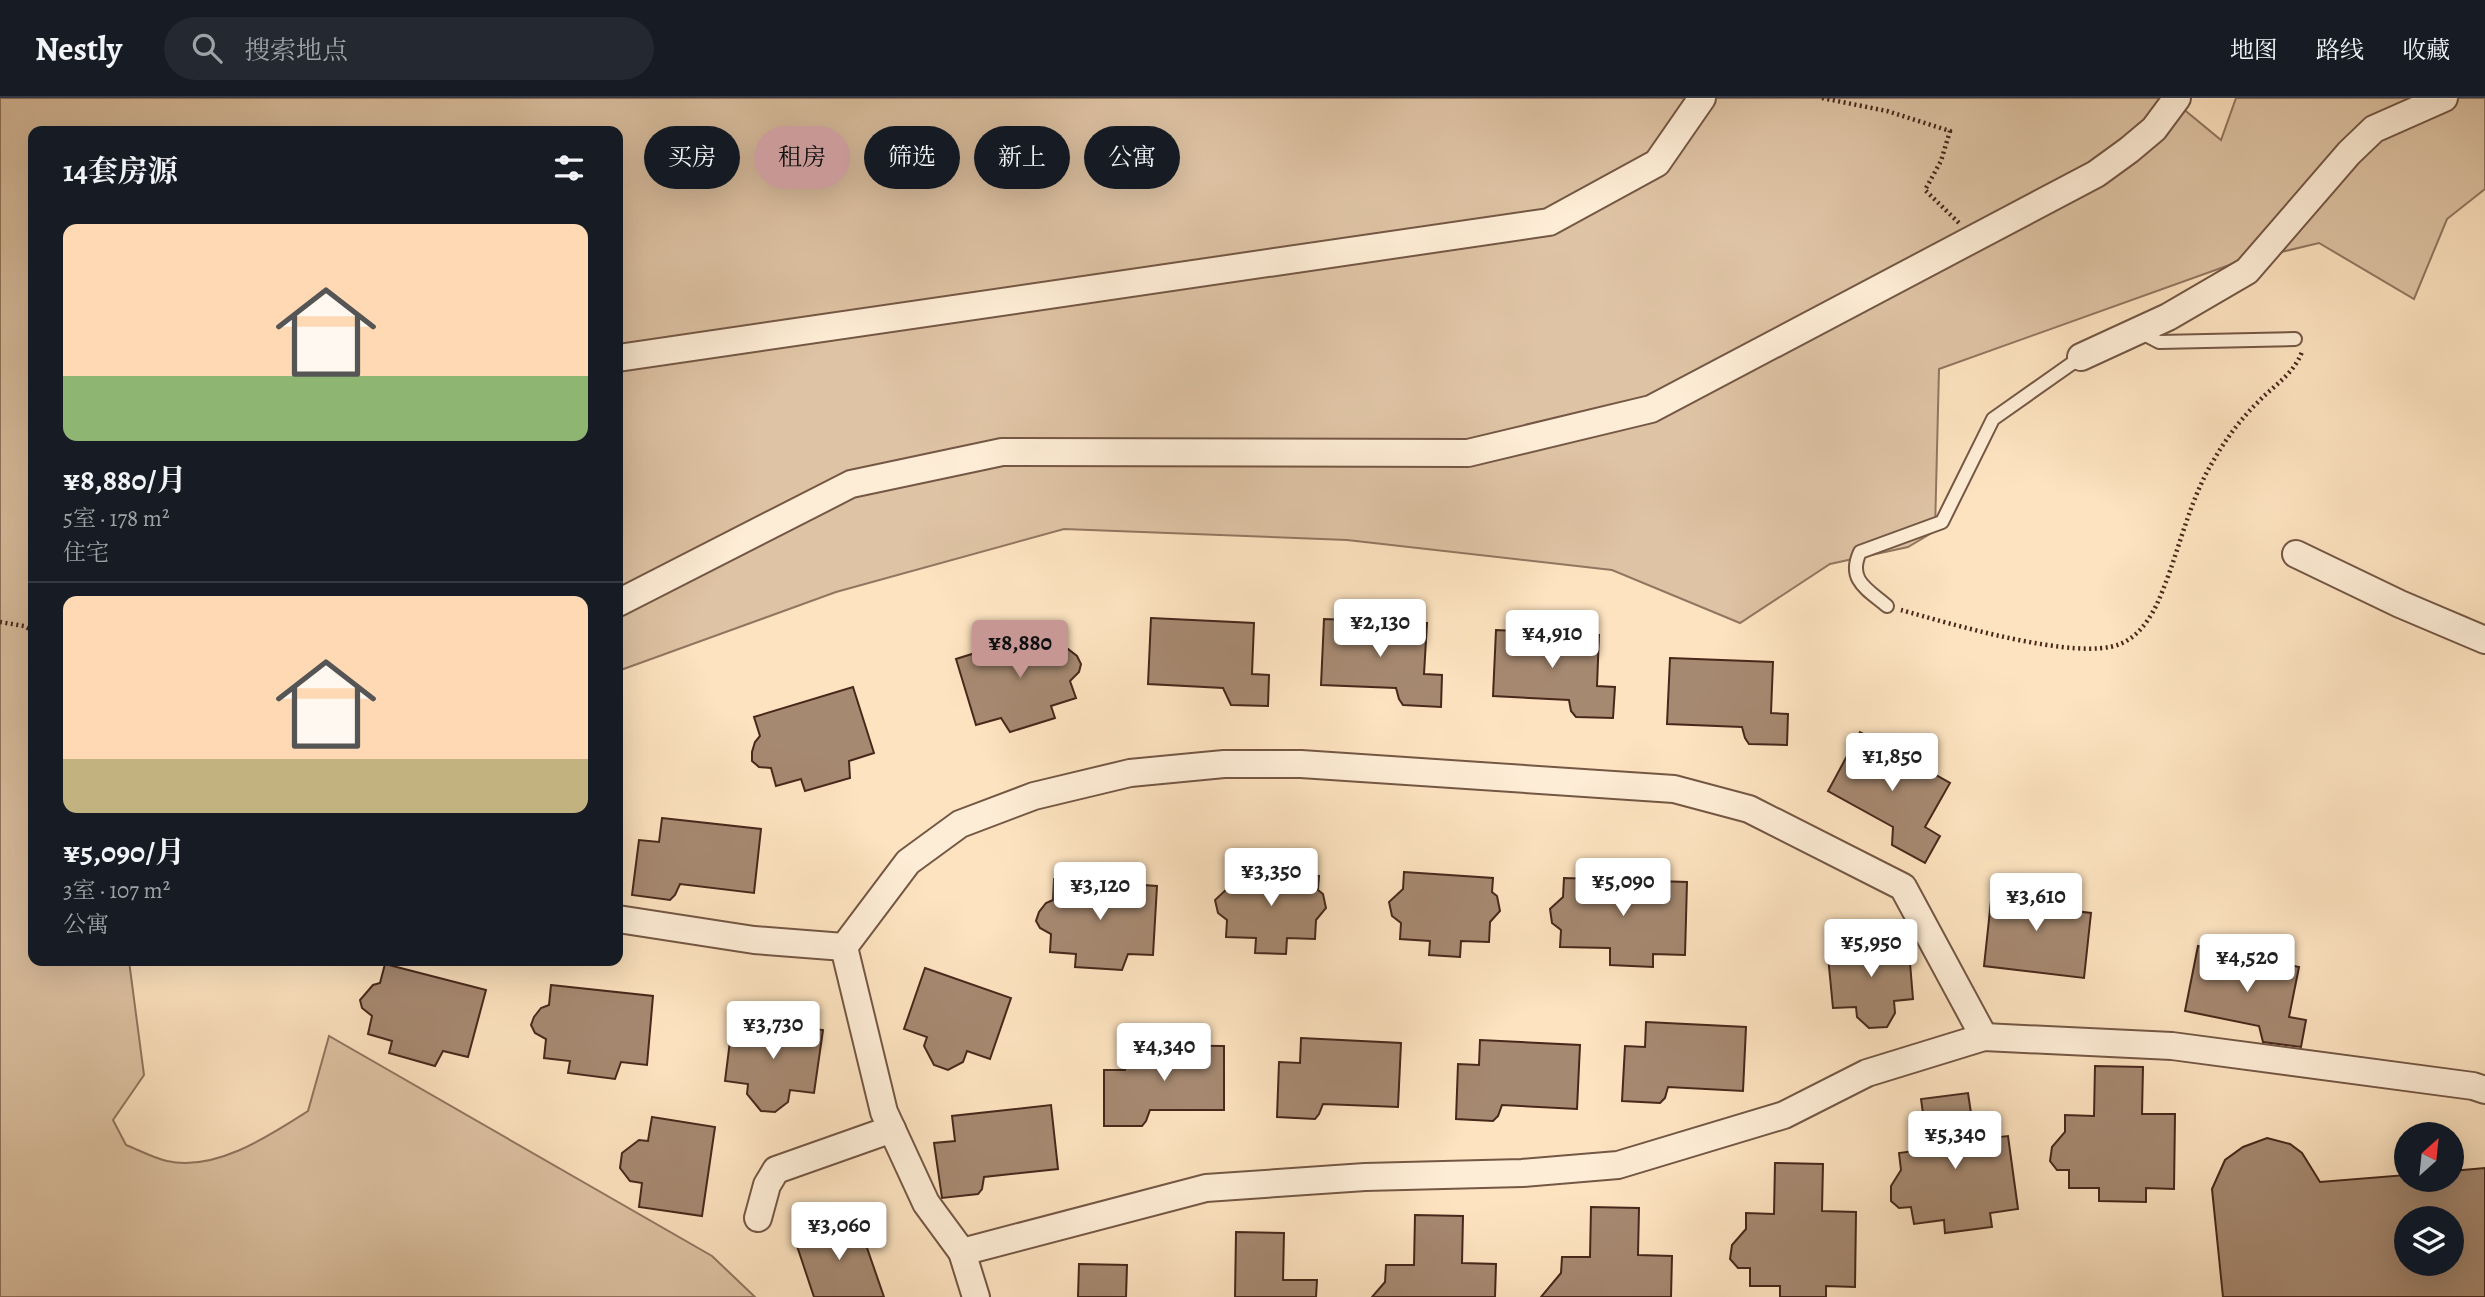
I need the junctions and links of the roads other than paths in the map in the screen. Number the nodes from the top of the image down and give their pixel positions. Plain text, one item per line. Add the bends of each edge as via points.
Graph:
1 (1702, 98) edge
2 (2177, 98) edge
3 (2444, 98) edge
4 (2138, 331) junction
5 (2295, 339) road end
6 (623, 357) edge
7 (2081, 357) joint
8 (2296, 554) dead end
9 (623, 600) edge
10 (1887, 606) road end
11 (2485, 640) edge
12 (623, 920) edge
13 (844, 947) junction
14 (1984, 1037) junction
15 (2485, 1090) edge
16 (892, 1129) junction
17 (758, 1218) dead end
18 (962, 1252) junction
19 (975, 1297) edge

1 - 6 street via 1657,163 1549,222
2 - 9 street via 2154,129 2096,174 1651,409 1468,453 1002,452 851,484
3 - 4 street via 2375,129 2247,271
4 - 5 lane via 2158,342
4 - 7 street
7 - 10 lane via 1993,419 1942,522 1860,552 1854,565 1857,580
8 - 11 street
12 - 13 street via 754,940
13 - 14 street via 908,862 960,824 1034,796 1130,774 1224,764 1301,764 1674,789 1749,809 1903,887
13 - 16 street
14 - 15 street via 2172,1046
14 - 18 street via 1867,1073 1784,1115 1618,1165 1206,1188
16 - 17 street via 776,1170
16 - 18 street via 926,1203
18 - 19 street

